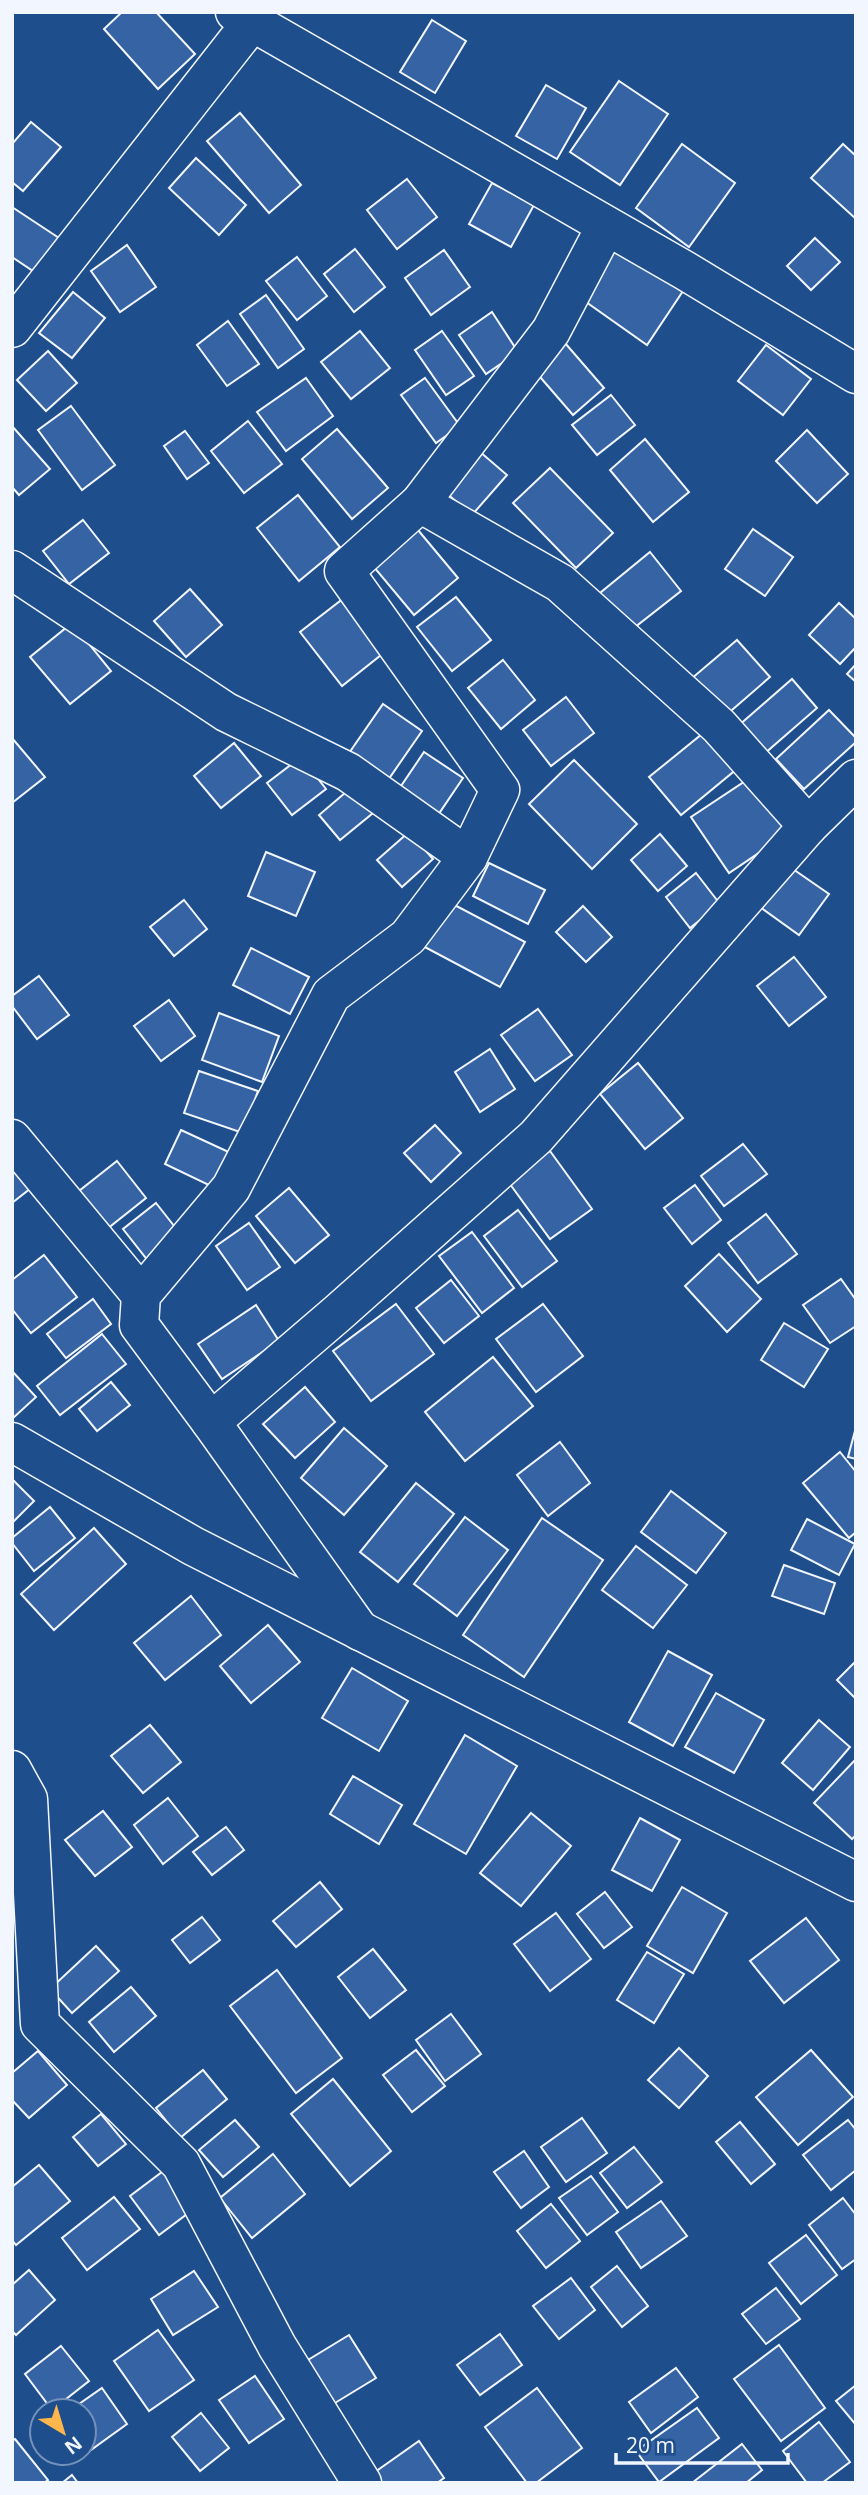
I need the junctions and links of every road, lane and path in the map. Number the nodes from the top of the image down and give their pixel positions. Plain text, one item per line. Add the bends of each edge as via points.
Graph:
1 (243, 17) edge
2 (606, 226) junction
3 (12, 328) edge
4 (856, 374) edge
5 (420, 503) junction
6 (12, 570) edge
7 (856, 779) edge
8 (808, 826) junction
9 (468, 857) junction
10 (12, 1139) edge
11 (141, 1295) junction
12 (211, 1422) junction
13 (12, 1442) edge
14 (360, 1631) junction
15 (12, 1770) edge
16 (856, 1882) edge
17 (362, 2483) edge

1 - 2 street
1 - 3 street
2 - 4 street
2 - 5 street via 551,331
5 - 8 street via 560,583 719,726
5 - 9 street via 344,571 500,790
6 - 9 street via 226,712 348,772
7 - 8 street
8 - 12 street via 536,1137
9 - 11 street via 408,937 331,995 232,1188
10 - 11 street
11 - 12 street via 139,1325
12 - 14 street
13 - 14 street via 193,1546
14 - 16 street
15 - 17 street via 28,1799 40,2024 181,2164 277,2346

